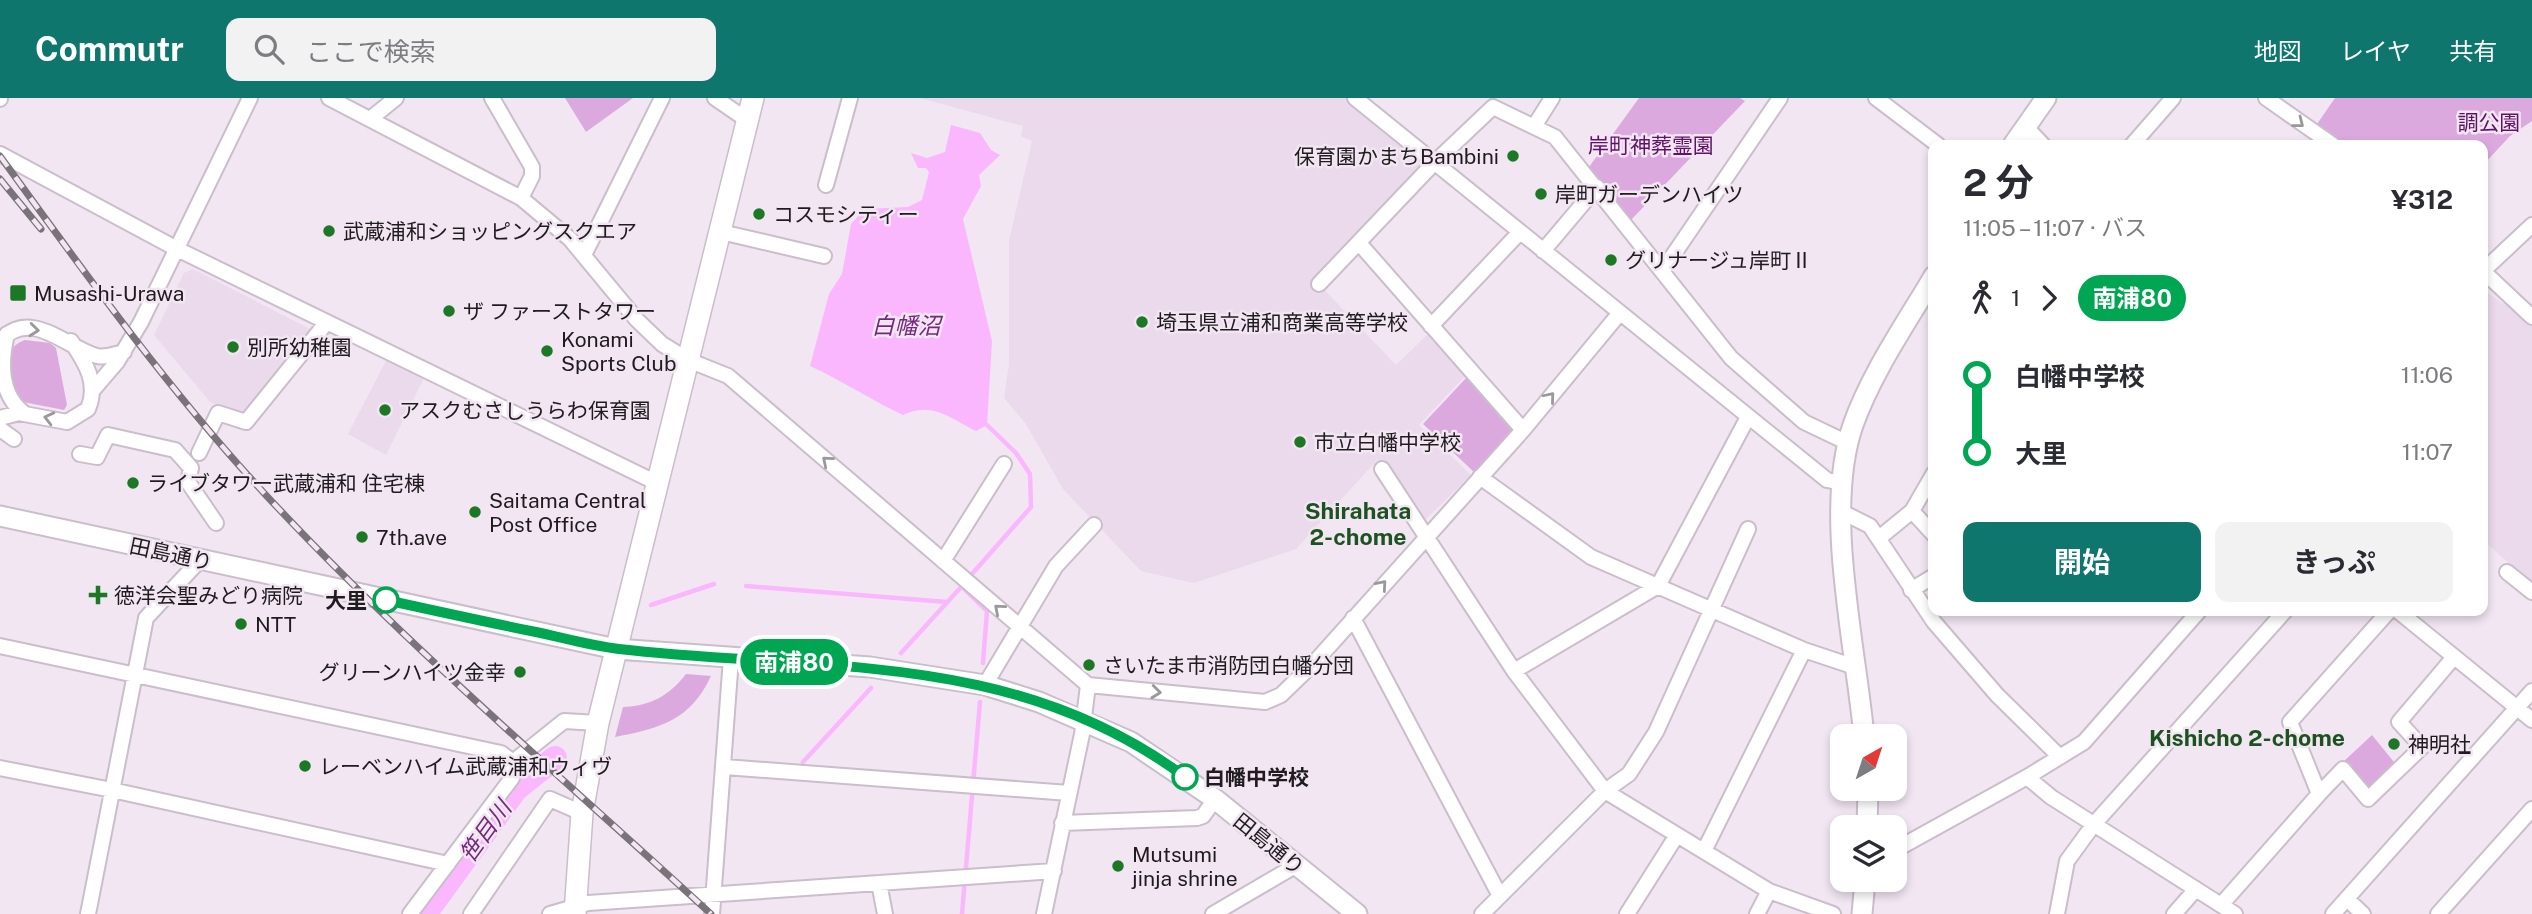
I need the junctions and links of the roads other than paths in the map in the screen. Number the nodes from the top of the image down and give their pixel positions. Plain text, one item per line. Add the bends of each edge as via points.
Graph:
1 (250, 98) edge
2 (329, 98) edge
3 (396, 98) edge
4 (492, 98) edge
5 (662, 98) edge
6 (715, 98) edge
7 (753, 98) edge
8 (850, 98) edge
9 (1355, 98) edge
10 (1552, 98) edge
11 (1780, 98) edge
12 (1876, 98) edge
13 (2046, 98) edge
14 (2173, 98) edge
15 (2266, 98) edge
16 (370, 119) junction
17 (747, 120) junction
18 (1535, 125) junction
19 (2025, 126) junction
20 (1931, 140) edge
21 (2016, 140) edge
22 (2038, 140) edge
23 (2136, 140) edge
24 (2326, 140) edge
25 (0, 153) edge
26 (1435, 162) junction
27 (826, 185) dead end
28 (1597, 187) junction
29 (521, 198) junction
30 (2532, 225) edge
31 (721, 232) junction
32 (1520, 232) junction
33 (1359, 243) junction
34 (177, 249) junction
35 (1543, 251) junction
36 (584, 255) junction
37 (824, 256) dead end
38 (2488, 266) edge
39 (1663, 270) junction
40 (2488, 276) edge
41 (1319, 284) dead end
42 (1928, 286) edge
43 (1619, 314) junction
44 (2532, 317) edge
45 (327, 322) junction
46 (1431, 326) junction
47 (4, 337) edge
48 (71, 341) junction
49 (124, 352) junction
50 (688, 360) junction
51 (93, 390) junction
52 (24, 413) junction
53 (1748, 417) junction
54 (1523, 430) junction
55 (8, 432) edge
56 (1848, 443) junction
57 (80, 454) dead end
58 (188, 454) junction
59 (1004, 464) dead end
60 (1382, 469) dead end
61 (1479, 477) junction
62 (657, 483) junction
63 (1842, 483) junction
64 (1928, 483) edge
65 (1912, 511) junction
66 (1842, 512) junction
67 (0, 516) edge
68 (216, 523) dead end
69 (1094, 525) dead end
70 (1928, 528) edge
71 (1748, 529) dead end
72 (1426, 535) junction
73 (1879, 538) junction
74 (199, 561) junction
75 (943, 561) junction
76 (2507, 572) dead end
77 (1928, 580) edge
78 (1658, 586) junction
79 (1910, 590) junction
80 (2532, 592) edge
81 (1712, 611) junction
82 (1928, 612) edge
83 (1932, 616) edge
84 (2195, 616) edge
85 (2281, 616) edge
86 (2385, 616) edge
87 (2404, 616) edge
88 (1353, 618) junction
89 (1019, 626) junction
90 (0, 646) edge
91 (616, 649) junction
92 (1804, 650) junction
93 (2454, 657) junction
94 (732, 658) junction
95 (1855, 667) junction
96 (1514, 671) junction
97 (135, 676) junction
98 (985, 685) junction
99 (1088, 685) junction
100 (2532, 691) edge
101 (2516, 708) junction
102 (1084, 720) junction
103 (2532, 720) edge
104 (598, 723) junction
105 (1862, 724) edge
106 (2060, 757) junction
107 (513, 762) junction
108 (725, 767) junction
109 (0, 768) edge
110 (2027, 777) junction
111 (112, 790) junction
112 (1605, 791) junction
113 (1069, 793) junction
114 (2319, 794) junction
115 (1215, 799) junction
116 (2532, 809) edge
117 (582, 813) junction
118 (1062, 823) junction
119 (2094, 824) junction
120 (1677, 835) junction
121 (1907, 843) edge
122 (1704, 852) junction
123 (448, 864) junction
124 (1295, 866) junction
125 (1054, 871) junction
126 (879, 883) junction
127 (2196, 889) junction
128 (1769, 891) junction
129 (1866, 892) edge
130 (713, 895) junction
131 (1500, 896) junction
132 (2347, 899) junction
133 (2221, 905) junction
134 (575, 911) edge
135 (1867, 912) edge
136 (88, 914) edge
137 (410, 914) edge
138 (471, 914) edge
139 (550, 914) edge
140 (712, 914) edge
141 (885, 914) edge
142 (1044, 914) edge
143 (1213, 914) edge
144 (1357, 914) edge
145 (1482, 914) edge
146 (1627, 914) edge
147 (1756, 914) edge
148 (1833, 914) edge
149 (2057, 914) edge
150 (2174, 914) edge
151 (2235, 914) edge
152 (2333, 914) edge
153 (2363, 914) edge
154 (2438, 914) edge

1 - 34 street
2 - 16 street
3 - 16 street
4 - 29 street via 532,167 533,176
5 - 36 street
6 - 17 street
7 - 17 highway
8 - 27 street
9 - 26 street
10 - 18 street
11 - 39 street
12 - 20 street
13 - 19 main road
14 - 23 street
15 -> 24 street
16 - 29 street
17 - 31 highway
18 - 26 street via 1493,107
18 - 28 street via 1555,136
19 - 21 main road
19 - 22 street
25 - 34 street
26 - 32 street
26 - 33 street
28 - 35 street
28 - 39 street
29 - 36 street
30 - 38 street
31 - 37 street
31 - 50 highway
32 - 35 street
32 - 46 street
33 - 41 street
33 - 46 street
34 - 45 street
34 - 49 street
35 - 43 street
36 - 50 street via 637,320
39 - 56 street via 1731,358 1804,422
40 - 44 street
42 - 56 main road via 1867,390
43 - 53 street
54 -> 43 street
45 - 58 street via 246,422 218,413
45 - 62 street
46 - 54 street
47 -> 48 street via 23,329
47 - 52 street via 2,389 9,402
48 - 49 street via 99,356
48 - 51 street via 88,368
49 - 51 street
50 - 62 highway
75 -> 50 street via 728,376
51 -> 52 street via 88,409 74,420
52 - 55 street
53 - 63 street via 1827,480
53 - 78 street
54 - 61 street
56 - 63 main road
57 - 58 street via 97,457 108,435
58 - 68 street via 188,482
59 - 75 street
60 - 72 street
61 - 72 street
61 - 78 street via 1591,557
62 - 91 highway
63 - 66 main road
64 - 65 street
65 - 70 street
65 - 73 street
66 - 73 street via 1870,526
66 - 95 main road
67 - 74 main road, 田島通り
69 - 89 street via 1056,566
71 - 81 street
88 -> 72 street
72 - 96 street
73 - 79 street
74 - 91 main road, 田島通り
74 - 97 street via 146,618
89 -> 75 street
76 - 80 street
77 - 79 street
78 - 81 street
78 - 96 street
79 - 82 street
81 - 92 street
81 - 112 street via 1656,732 1629,774
83 - 106 street via 1997,695
84 - 106 street via 2084,742
85 - 119 street
86 - 114 street via 2290,722
87 - 93 street
99 -> 88 street via 1265,702 1282,695
88 - 131 street
89 - 98 street
89 - 99 street
90 - 97 street
91 - 94 main road, 田島通り
91 - 104 highway
92 - 95 street
92 - 122 street
93 - 101 street
93 - 114 street via 2399,722 2422,747 2368,799 2343,769
94 - 98 main road, 田島通り via 870,667
94 - 108 street
95 - 105 main road
96 - 112 street
97 - 107 street via 501,753
97 - 111 street
98 - 102 main road, 田島通り
99 - 102 street
100 - 101 street
101 - 103 street
101 - 132 street
102 - 113 street
102 - 115 main road, 田島通り via 1131,742
104 - 107 street via 564,722
104 - 117 highway
106 - 110 street
107 - 123 street via 512,778
108 - 113 street
108 - 130 street
109 - 111 street
110 - 119 street
110 - 121 street
111 - 123 street
111 - 136 street
112 - 120 street
112 - 131 street
113 - 118 street
114 - 133 street
115 - 118 street via 1203,816 1196,818
115 - 124 main road, 田島通り
116 - 154 street
117 - 134 highway
117 - 138 street via 550,800
118 - 125 street
119 - 127 street
119 - 149 street via 2067,861
120 - 122 street
120 - 146 street
122 - 128 street
123 - 137 street
124 - 143 street
124 - 144 main road, 田島通り
125 - 126 street
125 - 142 street
126 - 130 street
126 - 141 street
127 - 133 street
127 - 150 street
128 - 147 street
128 - 148 street
129 - 135 main road
130 - 134 street via 588,903
130 - 140 street
131 - 145 street
132 - 152 street
132 - 153 street
133 - 151 street
134 - 139 street

